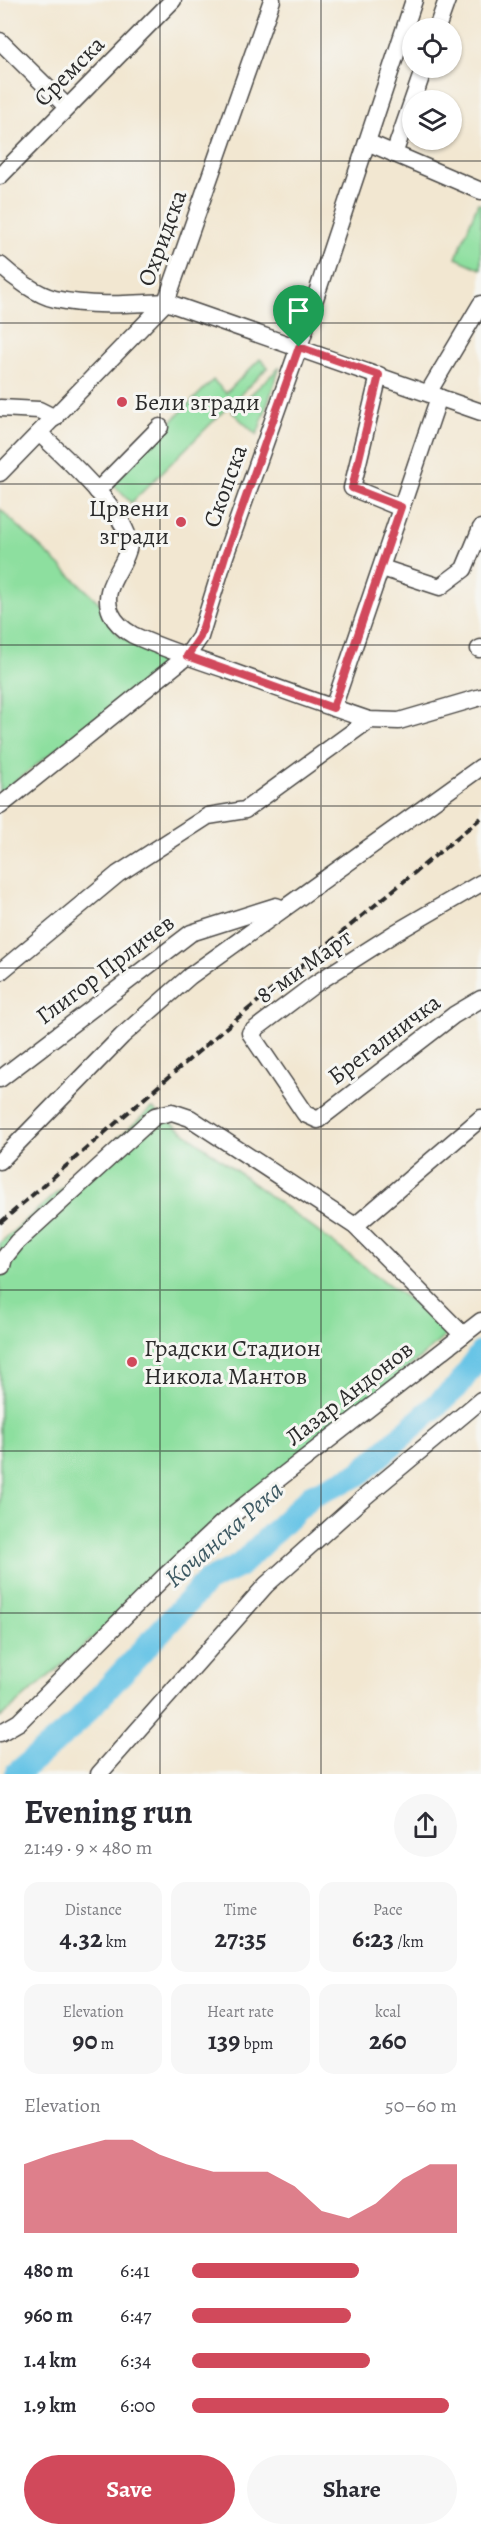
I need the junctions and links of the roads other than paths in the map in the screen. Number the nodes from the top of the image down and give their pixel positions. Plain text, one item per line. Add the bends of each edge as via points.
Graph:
1 (173, 0) edge
2 (272, 0) edge
3 (414, 0) edge
4 (447, 0) edge
5 (441, 18) edge
6 (0, 41) edge
7 (421, 78) edge
8 (67, 107) junction
9 (367, 142) junction
10 (394, 154) junction
11 (0, 176) edge
12 (481, 191) edge
13 (0, 265) edge
14 (166, 302) junction
15 (481, 304) edge
16 (299, 347) junction
17 (379, 375) junction
18 (434, 395) junction
19 (0, 408) edge
20 (481, 412) edge
21 (55, 418) junction
22 (160, 427) dead end
23 (39, 433) junction
24 (0, 473) edge
25 (97, 491) junction
26 (401, 507) junction
27 (481, 528) edge
28 (382, 568) junction
29 (187, 656) junction
30 (481, 697) edge
31 (333, 708) junction
32 (369, 720) junction
33 (481, 767) edge
34 (0, 806) edge
35 (481, 883) edge
36 (283, 909) junction
37 (0, 972) edge
38 (481, 999) edge
39 (0, 1079) edge
40 (481, 1118) edge
41 (318, 1120) joint
42 (0, 1161) edge
43 (355, 1226) junction
44 (2, 1266) dead end
45 (481, 1321) edge
46 (463, 1335) junction
47 (481, 1400) edge
48 (0, 1732) edge
49 (99, 1774) edge

1 - 8 street, Сремска
2 - 14 street, Охридска
3 - 9 street, Скопска
4 - 5 street
6 - 8 street
7 - 10 street
8 - 11 street, Сремска
9 - 10 street
9 - 16 street, Скопска
10 - 12 street
13 - 14 street via 13,277 53,299 112,305
14 - 16 street
14 - 21 street, Охридска
15 - 18 street
16 - 17 street
16 - 29 street, Скопска via 202,630
17 - 18 street
17 - 26 street via 352,488
18 - 20 street
18 - 26 street
19 - 21 street via 39,410
21 - 23 street, Охридска
22 - 25 street
23 - 24 street, Охридска
23 - 25 street
25 - 29 street via 126,528 129,541 109,589 111,615 132,634
26 - 28 street
27 - 28 street via 464,569 440,587
28 - 31 street
29 - 31 street
29 - 34 street, Скопска
30 - 32 street via 399,721
31 - 32 street
32 - 37 street via 245,810 208,816 118,874
33 - 36 street
35 - 41 street, 8-ми Март via 315,984 250,1034 305,1114
36 - 39 street, Глигор Прличев via 276,906 191,933
36 - 42 street via 190,976 122,1036
38 - 41 street, Брегалничка via 454,1015
40 - 43 street
43 - 44 street via 190,1118 172,1112 155,1116 145,1124 17,1242
43 - 46 street
45 - 46 street, Лазар Андонов
46 - 48 street, Лазар Андонов via 222,1523 19,1722
47 - 49 street via 266,1585

